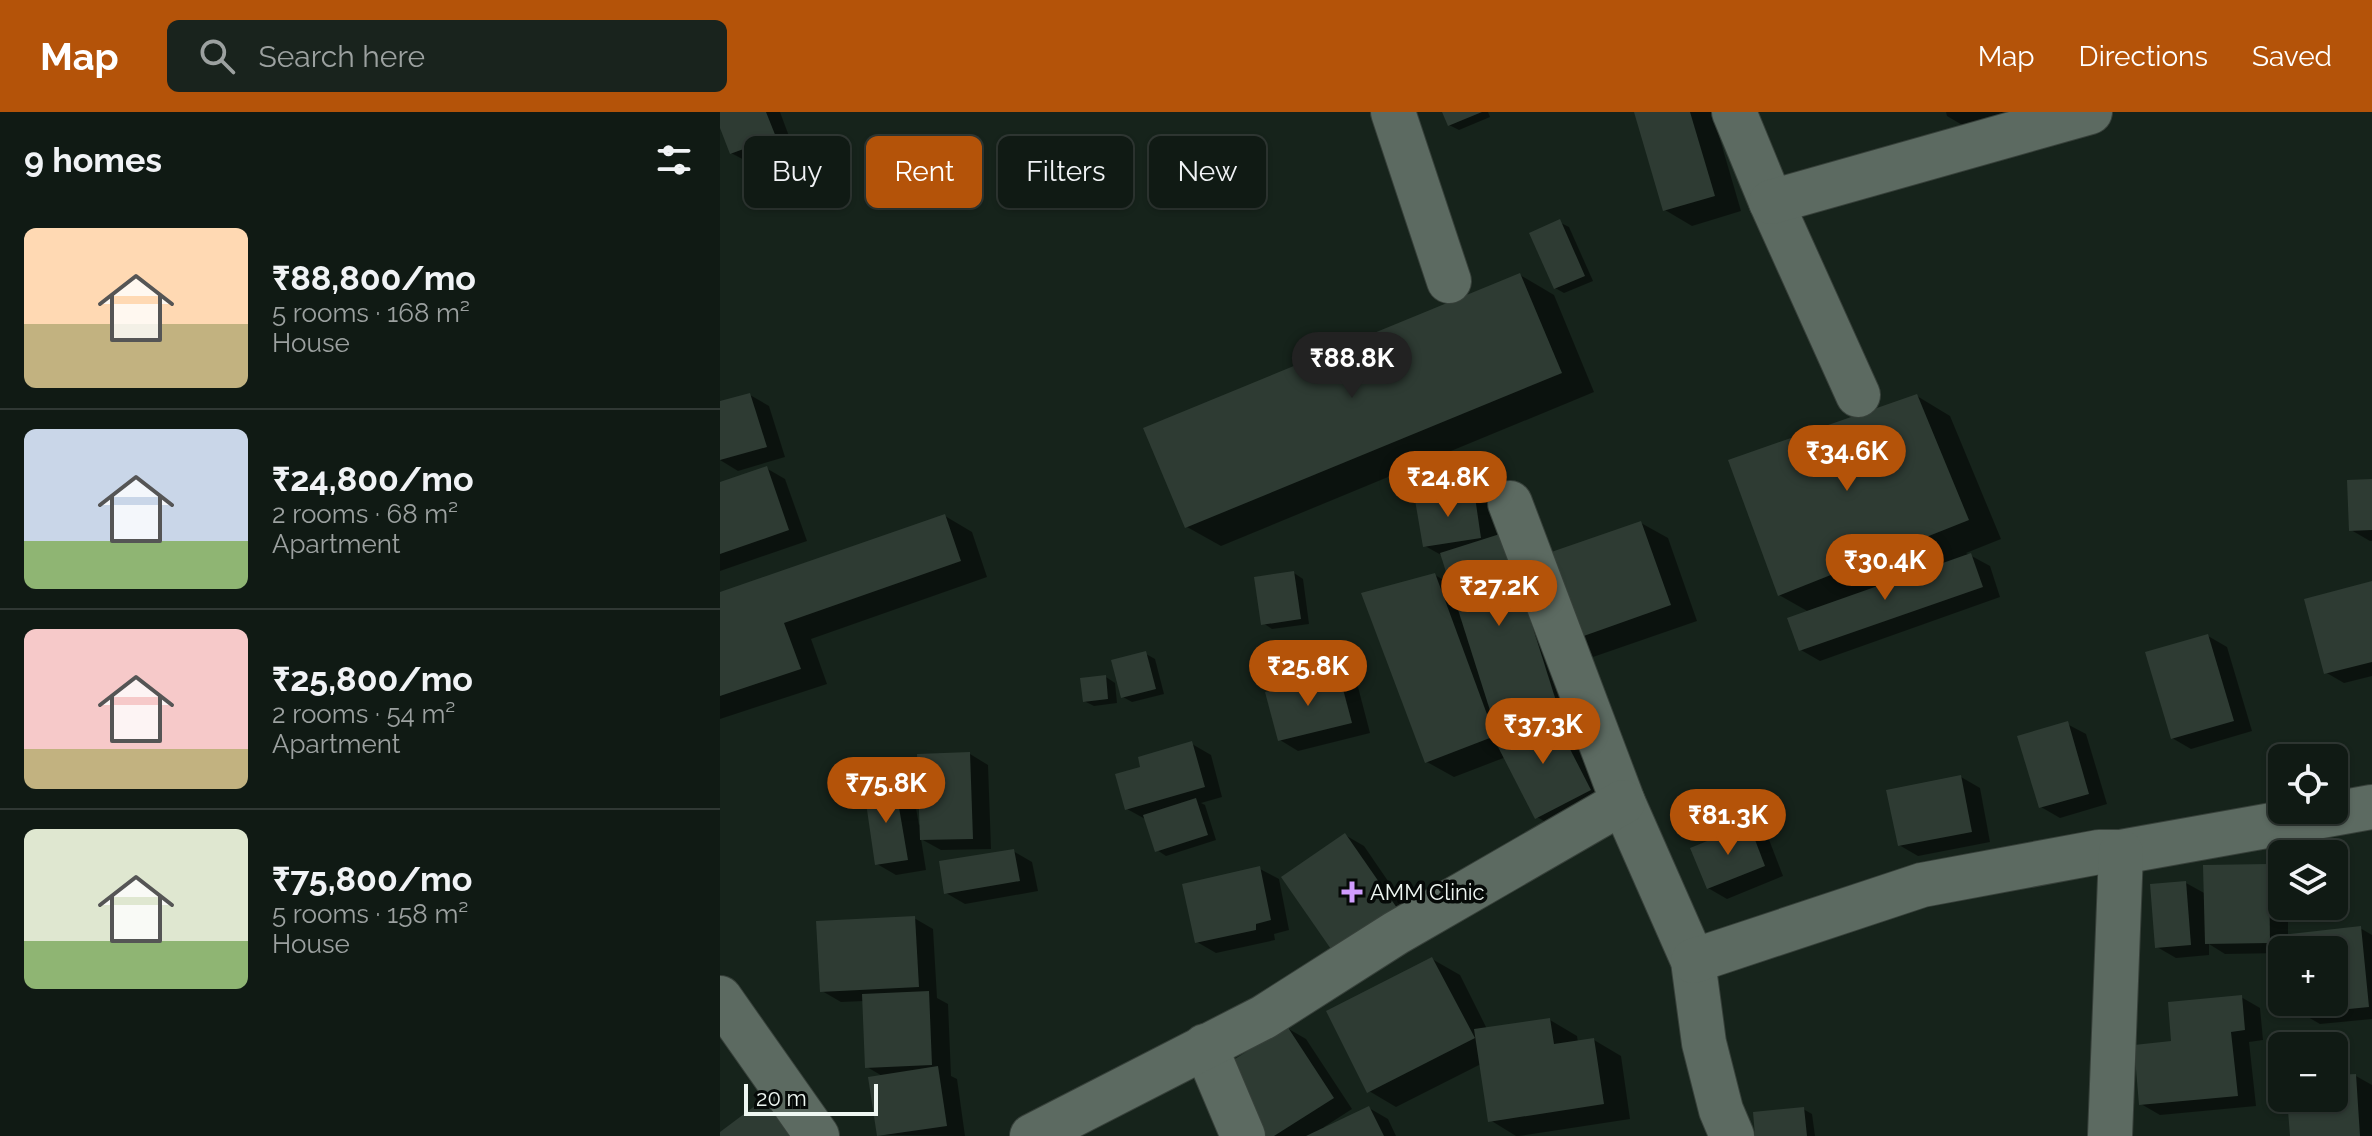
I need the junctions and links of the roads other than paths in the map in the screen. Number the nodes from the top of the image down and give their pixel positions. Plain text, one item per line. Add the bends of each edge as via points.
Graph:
1 (1393, 112) edge
2 (1734, 112) edge
3 (2090, 112) edge
4 (1771, 202) junction
5 (1449, 281) dead end
6 (1858, 395) dead end
7 (1510, 503) dead end
8 (1623, 802) junction
9 (2372, 807) edge
10 (2121, 852) junction
11 (1693, 961) junction
12 (720, 998) edge
13 (1205, 1046) junction
14 (817, 1136) edge
15 (1032, 1136) edge
16 (1243, 1136) edge
17 (1732, 1136) edge
18 (2110, 1136) edge

1 - 5 street
2 - 4 street
3 - 4 street
4 - 6 street
7 - 8 street
8 - 11 street
8 - 13 street via 1396,933 1264,1017
9 - 10 street
10 - 11 street via 1922,885
10 - 18 street
11 - 17 street via 1704,1043
12 - 14 street
13 - 15 street
13 - 16 street

